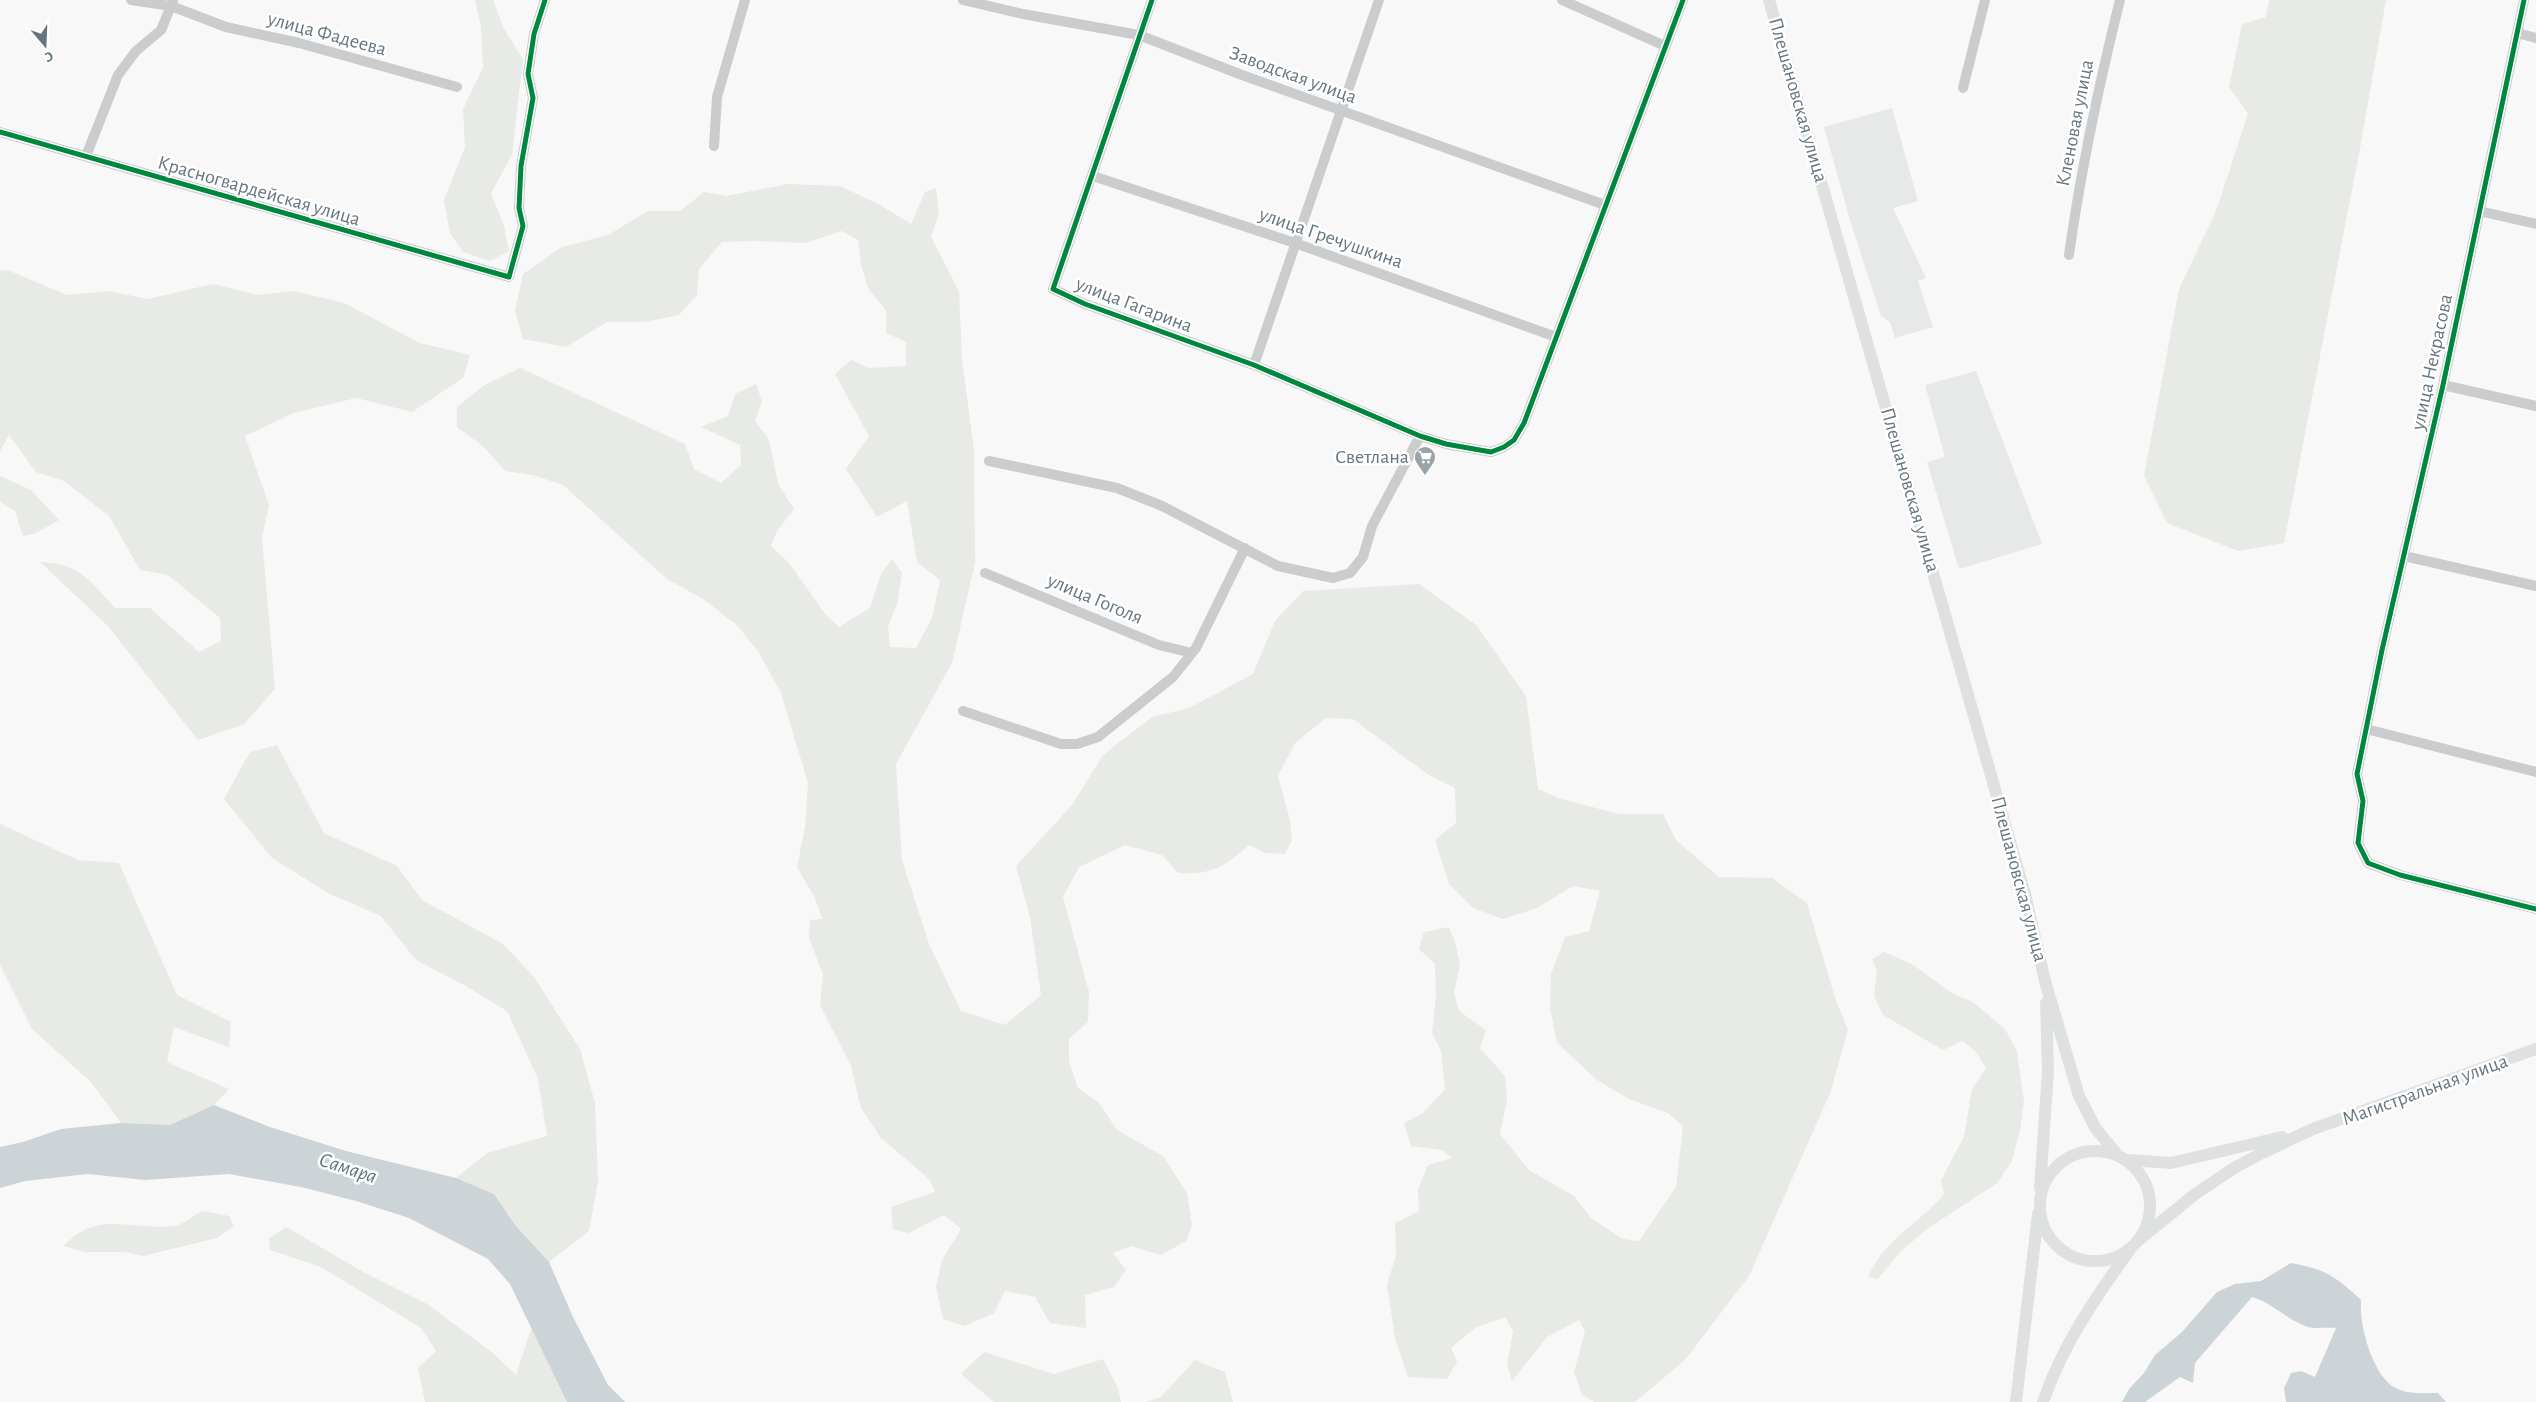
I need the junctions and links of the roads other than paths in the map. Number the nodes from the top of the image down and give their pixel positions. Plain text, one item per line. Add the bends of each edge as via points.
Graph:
1 (131, 0) edge
2 (545, 0) edge
3 (745, 0) edge
4 (963, 0) edge
5 (1152, 0) edge
6 (1379, 0) edge
7 (1562, 0) edge
8 (1683, 0) edge
9 (1769, 0) edge
10 (1985, 0) edge
11 (2120, 0) edge
12 (2524, 0) edge
13 (172, 3) edge
14 (2517, 33) junction
15 (1139, 35) junction
16 (2536, 38) edge
17 (1665, 46) junction
18 (457, 87) dead end
19 (1963, 88) dead end
20 (1340, 111) junction
21 (0, 132) edge
22 (714, 146) dead end
23 (86, 156) junction
24 (1093, 176) junction
25 (1605, 205) junction
26 (2480, 211) junction
27 (2536, 224) edge
28 (1295, 243) junction
29 (2069, 255) dead end
30 (1556, 337) junction
31 (1254, 365) junction
32 (2443, 385) junction
33 (2536, 406) edge
34 (1420, 436) junction
35 (989, 461) dead end
36 (1245, 548) junction
37 (2404, 556) junction
38 (985, 573) dead end
39 (2536, 586) edge
40 (1192, 653) junction
41 (963, 711) dead end
42 (2366, 729) junction
43 (2536, 772) edge
44 (2536, 909) edge
45 (2045, 981) junction
46 (2536, 1049) edge
47 (2313, 1129) junction
48 (2116, 1153) junction
49 (2129, 1160) junction
50 (2039, 1201) junction
51 (2140, 1239) junction
52 (2130, 1249) junction
53 (2016, 1402) edge
54 (2043, 1402) edge

1 - 13 street, улица Фадеева
2 - 23 street, Красногвардейская улица via 534,34 528,74 533,98 521,166 523,226 510,277
3 - 22 street via 717,97
4 - 15 street, Заводская улица
5 - 15 street, улица Гагарина
6 - 20 street
7 - 17 street
8 - 17 street
9 - 45 main road, Плешановская улица via 2025,894
10 - 19 street
11 - 29 street, Кленовая улица via 2101,75
12 - 14 street, улица Некрасова
13 - 18 street, улица Фадеева via 226,27 299,43
13 - 23 street via 161,30 136,51 118,75
14 - 16 street
14 - 26 street, улица Некрасова
15 - 20 street, Заводская улица
15 - 24 street, улица Гагарина
17 - 25 street
20 - 25 street, Заводская улица
20 - 28 street
21 - 23 street, Красногвардейская улица
24 - 28 street, улица Гречушкина
24 - 31 street, улица Гагарина via 1053,290
25 - 30 street
26 - 27 street
26 - 32 street, улица Некрасова
28 - 30 street, улица Гречушкина
28 - 31 street
30 - 34 street, улица Гагарина via 1524,423 1514,440 1504,448 1491,452
31 - 34 street, улица Гагарина
32 - 33 street
32 - 37 street, улица Некрасова
34 - 36 street via 1372,526 1362,557 1350,573 1333,578 1278,566
35 - 36 street via 1117,488 1162,506
36 - 40 street
37 - 39 street
37 - 42 street, улица Некрасова
38 - 40 street, улица Гоголя via 1159,645
40 - 41 street via 1173,677 1134,711 1098,738 1077,744 1061,744
42 - 43 street
42 - 44 street, улица Некрасова via 2357,774 2362,801 2358,844 2368,863 2400,875
45 - 48 main road via 2086,1114
45 - 50 main road via 2048,1070
46 - 47 main road, Магистральная улица
47 - 49 main road, Магистральная улица via 2171,1164
47 - 51 main road, Магистральная улица via 2234,1168 2194,1195
48 - 49 main road
48 - 50 main road via 2101,1151 2070,1157 2048,1177
49 - 51 main road via 2144,1183 2148,1196 2148,1223
50 - 52 main road via 2050,1237 2071,1256 2099,1260 2115,1257
50 - 53 main road
51 - 52 main road
52 - 54 main road via 2094,1299 2069,1342

